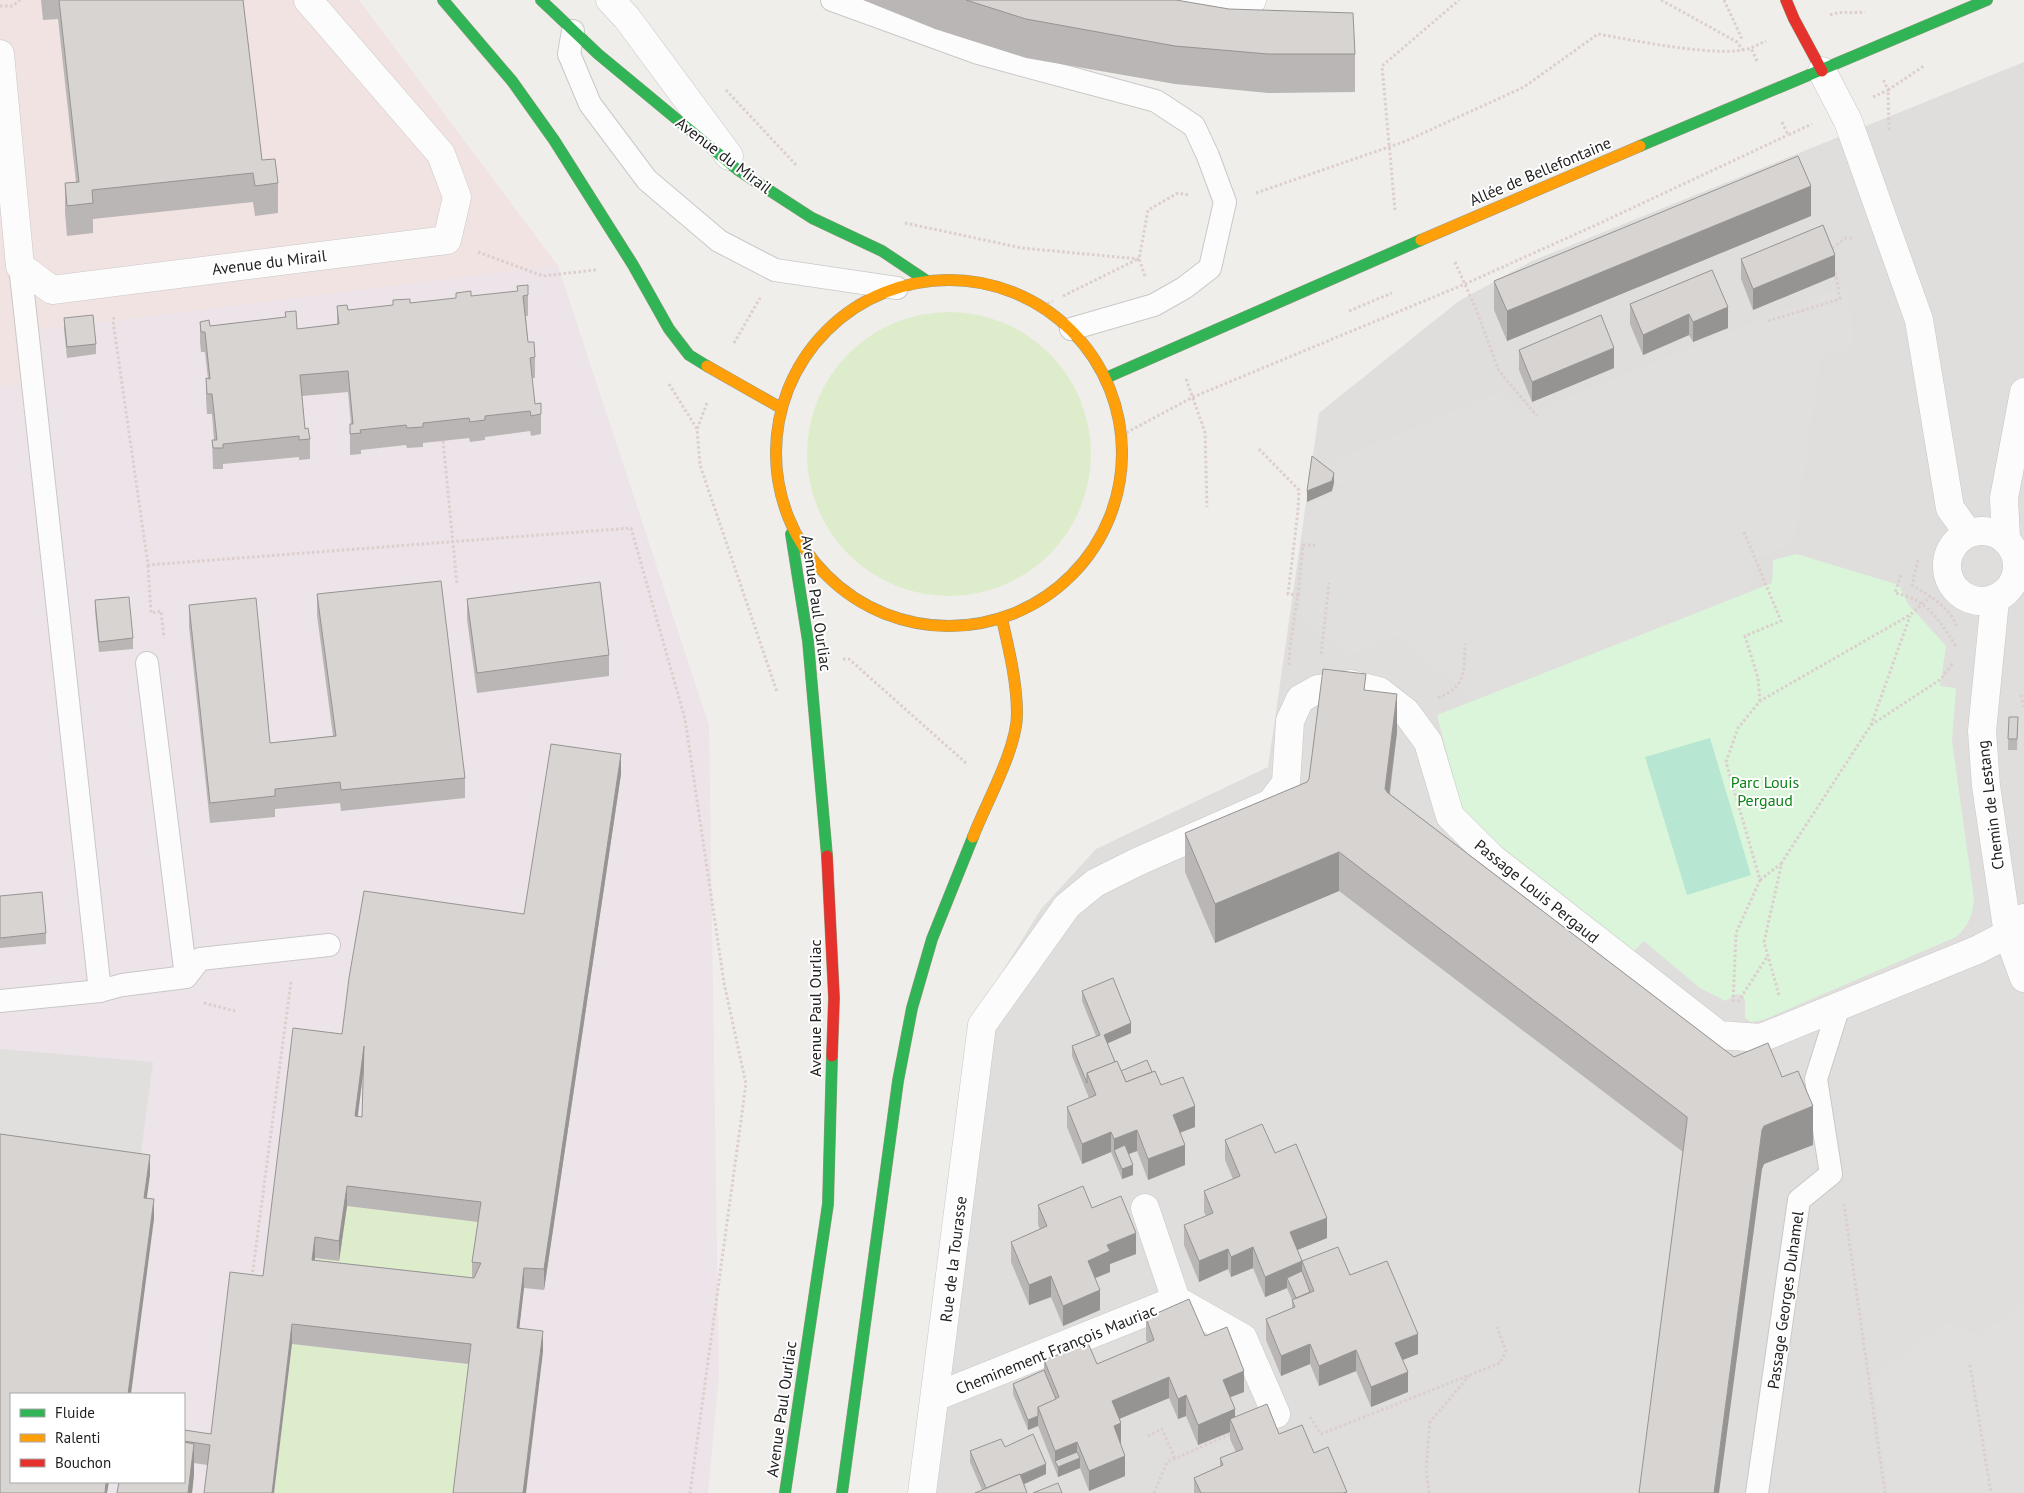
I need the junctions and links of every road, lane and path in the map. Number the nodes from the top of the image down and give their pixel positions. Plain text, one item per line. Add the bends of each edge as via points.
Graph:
1 (20, 0) edge
2 (308, 0) edge
3 (443, 0) edge
4 (541, 0) edge
5 (610, 0) edge
6 (832, 0) edge
7 (1127, 0) edge
8 (1252, 0) edge
9 (1459, 0) edge
10 (1661, 0) edge
11 (1724, 0) edge
12 (1786, 0) edge
13 (1987, 0) edge
14 (0, 6) edge
15 (573, 31) junction
16 (1742, 40) dead end
17 (1751, 48) dead end
18 (1743, 51) junction
19 (0, 54) edge
20 (1822, 71) junction
21 (720, 85) dead end
22 (1788, 135) dead end
23 (1388, 147) junction
24 (800, 169) dead end
25 (738, 170) junction
26 (1225, 202) junction
27 (1395, 210) dead end
28 (896, 221) dead end
29 (1846, 238) dead end
30 (447, 240) junction
31 (1833, 258) edge
32 (1139, 259) junction
33 (1454, 261) dead end
34 (20, 266) junction
35 (1834, 266) edge
36 (595, 270) dead end
37 (776, 270) junction
38 (122, 281) junction
39 (927, 281) junction
40 (1465, 284) junction
41 (896, 288) junction
42 (1043, 306) junction
43 (1768, 321) dead end
44 (1072, 329) junction
45 (718, 372) junction
46 (1108, 377) junction
47 (2024, 392) edge
48 (1193, 397) junction
49 (781, 408) junction
50 (1537, 416) dead end
51 (1122, 435) junction
52 (443, 441) edge
53 (1259, 449) dead end
54 (1207, 507) dead end
55 (789, 523) junction
56 (1744, 532) dead end
57 (1968, 533) junction
58 (452, 543) junction
59 (1316, 545) dead end
60 (2016, 554) edge
61 (1918, 560) dead end
62 (1901, 576) dead end
63 (457, 584) dead end
64 (1329, 584) dead end
65 (1298, 595) junction
66 (1931, 596) junction
67 (1995, 600) junction
68 (1922, 604) junction
69 (1910, 615) junction
70 (1002, 619) junction
71 (1959, 631) dead end
72 (1465, 644) dead end
73 (1961, 653) dead end
74 (835, 659) dead end
75 (1956, 659) dead end
76 (1320, 660) dead end
77 (147, 663) dead end
78 (1318, 689) junction
79 (778, 694) dead end
80 (1449, 694) dead end
81 (1760, 701) junction
82 (1871, 726) junction
83 (971, 768) dead end
84 (1782, 862) junction
85 (1760, 880) junction
86 (2016, 926) edge
87 (328, 944) dead end
88 (295, 948) junction
89 (1768, 956) junction
90 (186, 977) junction
91 (2024, 978) edge
92 (100, 991) junction
93 (0, 1001) edge
94 (1840, 1006) junction
95 (1732, 1023) junction
96 (982, 1025) joint
97 (1788, 1027) junction
98 (1831, 1174) junction
99 (1145, 1208) dead end
100 (258, 1280) edge
101 (1176, 1300) junction
102 (1498, 1326) dead end
103 (1970, 1365) dead end
104 (1470, 1375) junction
105 (936, 1397) junction
106 (1276, 1414) junction
107 (1148, 1436) dead end
108 (1175, 1459) junction
109 (690, 1493) edge
110 (785, 1493) edge
111 (842, 1493) edge
112 (922, 1493) edge
113 (1154, 1493) edge
114 (1429, 1493) edge
115 (1757, 1493) edge
116 (1885, 1493) edge
117 (1991, 1493) edge

1 - 14 path via 12,6
2 - 30 street via 441,154 457,197
3 - 45 main road via 512,81 554,140 612,230 669,329 689,355
4 - 15 main road, Avenue du Mirail
5 - 25 street via 627,18
6 - 26 lane via 978,53 1156,101 1194,126
7 - 8 street via 1201,11
9 - 23 path via 1382,66
10 - 18 path via 1737,42
11 - 16 path
12 - 20 main road
13 - 20 main road, Allée de Bellefontaine
15 - 25 main road, Avenue du Mirail
15 - 37 lane via 570,54 590,104 647,180 719,242
17 - 18 path
18 - 23 path via 1716,51 1598,34 1524,86
19 - 34 street
20 - 46 main road, Allée de Bellefontaine via 1686,126
20 - 57 street via 1848,121 1919,320 1950,508
21 - 24 path
22 - 40 path
23 - 26 path
23 - 27 path
25 - 39 main road, Avenue du Mirail via 812,218 882,252
26 - 32 path via 1178,193 1148,210
26 - 44 lane via 1210,268 1154,305
28 - 32 path via 1022,248
29 - 31 path via 1831,249
30 - 36 path via 543,276
30 - 38 street, Avenue du Mirail
32 - 42 path
33 - 40 path
34 - 38 street, Avenue du Mirail via 52,290
34 - 92 lane
35 - 43 path via 1840,299
37 - 41 lane
37 - 45 path
38 - 58 path via 113,321 148,565
39 - 41 main road
39 - 42 main road via 967,280 1006,289
40 - 48 path
40 - 50 path via 1499,371
41 - 49 main road via 842,316 820,337 796,369
42 - 44 main road
44 - 46 main road
45 - 49 main road
45 - 79 path via 697,429 700,465
46 - 51 main road
47 - 60 street via 2004,498
48 - 51 path
48 - 54 path via 1205,432
49 - 55 main road via 776,476
51 - 70 main road via 1122,474 1113,511 1096,546 1070,577 1051,592
52 - 58 path
53 - 65 path via 1299,490 1288,594
55 - 70 main road via 825,576 852,598 886,615 923,625 963,626
55 - 110 main road, Avenue Paul Ourliac via 808,642 816,722 830,887 834,998 828,1204
56 - 81 path via 1780,621 1745,636 1758,678
57 - 60 street via 1982,530 1995,533
57 - 67 street via 1959,539 1948,556 1949,579 1957,591 1968,598 1981,602
58 - 63 path
58 - 109 path via 631,528 685,719 724,983 746,1084
59 - 65 path via 1303,545
60 - 67 street via 2017,574 2013,585
61 - 66 path via 1912,585
62 - 68 path via 1895,593 1911,596
64 - 76 path
65 - 78 path via 1289,666 1304,674
66 - 68 path
66 - 71 path via 1953,617
67 - 86 street, Chemin de Lestang via 1982,731 1986,786
68 - 69 path
68 - 73 path via 1942,624
69 - 81 path
69 - 82 path
70 - 111 main road via 1013,669 1017,715 1012,744 932,939 912,1008 898,1081
72 - 80 path via 1463,677
74 - 83 path via 849,659
75 - 82 path via 1941,679
77 - 90 lane
78 - 95 street, Passage Louis Pergaud via 1350,684 1379,691 1406,712 1428,742 1450,816 1492,858 1719,1035
78 - 96 street, Passage Louis Pergaud via 1300,698 1290,721 1286,783 1271,803 1095,883 1067,906
81 - 85 path via 1738,728 1726,762
82 - 84 path
84 - 85 path
84 - 89 path via 1764,942
85 - 95 path via 1736,933
86 - 91 street, Chemin de Lestang
86 - 94 street, Passage Louis Pergaud via 1977,950
87 - 88 lane
88 - 90 lane via 200,958
88 - 100 path via 252,1279
89 - 95 path
89 - 97 path
90 - 92 lane
92 - 93 lane
94 - 97 street, Passage Louis Pergaud
94 - 98 lane via 1816,1079
95 - 97 street, Passage Louis Pergaud via 1761,1038
96 - 105 street, Rue de la Tourasse
98 - 115 lane, Passage Georges Duhamel via 1799,1200
98 - 116 path via 1844,1200
99 - 101 street, Cheminement François Mauriac
101 - 105 street, Cheminement François Mauriac
101 - 106 street, Cheminement François Mauriac via 1243,1338
102 - 104 path via 1506,1350 1500,1363
103 - 117 path
104 - 106 path via 1321,1434 1305,1409
104 - 114 path via 1430,1422 1426,1470
105 - 112 street, Rue de la Tourasse
106 - 108 path
107 - 108 path via 1162,1429
108 - 113 path via 1167,1462

